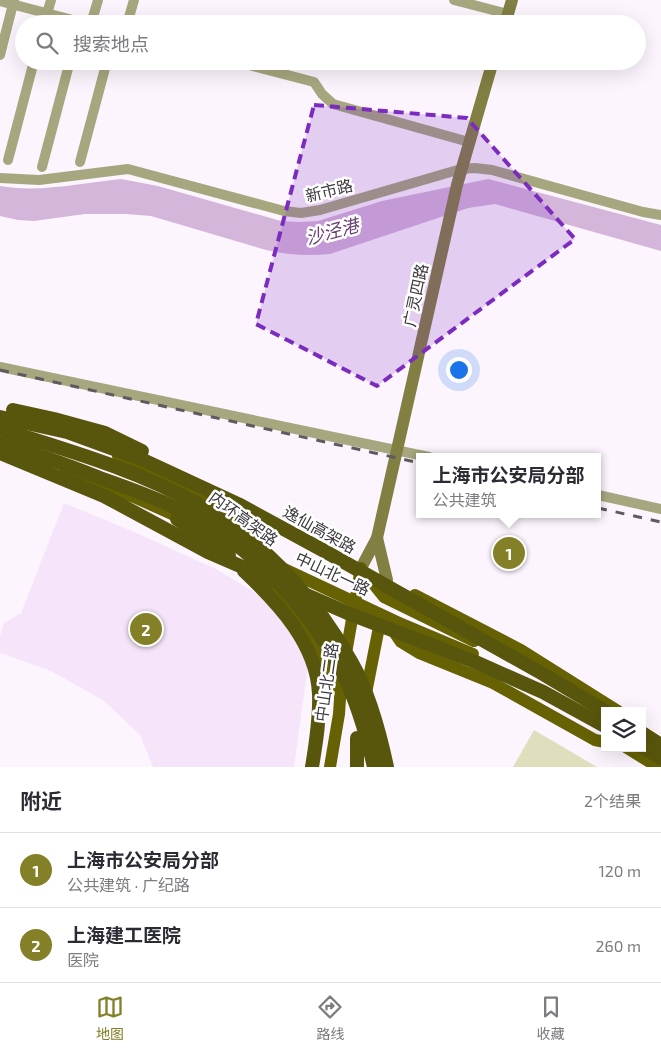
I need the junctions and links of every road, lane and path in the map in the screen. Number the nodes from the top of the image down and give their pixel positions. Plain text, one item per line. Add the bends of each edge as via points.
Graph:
1 (50, 0) edge
2 (98, 0) edge
3 (134, 0) edge
4 (454, 0) edge
5 (512, 0) edge
6 (0, 1) edge
7 (13, 2) edge
8 (47, 13) junction
9 (55, 15) edge
10 (90, 15) edge
11 (130, 15) edge
12 (495, 15) edge
13 (507, 15) edge
14 (0, 55) edge
15 (32, 70) edge
16 (68, 70) edge
17 (105, 70) edge
18 (268, 70) edge
19 (491, 70) edge
20 (469, 142) junction
21 (8, 160) dead end
22 (80, 162) dead end
23 (42, 167) dead end
24 (460, 174) junction
25 (0, 178) edge
26 (661, 214) edge
27 (0, 366) edge
28 (0, 408) edge
29 (0, 415) edge
30 (0, 429) edge
31 (0, 443) edge
32 (398, 450) junction
33 (0, 453) edge
34 (416, 454) edge
35 (136, 494) junction
36 (601, 496) edge
37 (661, 509) edge
38 (285, 523) junction
39 (377, 538) junction
40 (361, 568) junction
41 (390, 582) junction
42 (384, 597) junction
43 (354, 601) junction
44 (381, 614) junction
45 (421, 616) junction
46 (565, 678) junction
47 (340, 691) junction
48 (612, 707) edge
49 (601, 709) edge
50 (601, 725) edge
51 (601, 726) edge
52 (646, 728) edge
53 (646, 736) edge
54 (661, 737) edge
55 (357, 738) junction
56 (601, 741) edge
57 (661, 745) edge
58 (646, 749) edge
59 (634, 752) edge
60 (661, 758) edge
61 (312, 767) edge
62 (330, 767) edge
63 (350, 767) edge
64 (357, 767) edge
65 (374, 767) edge
66 (387, 767) edge
67 (658, 767) edge

1 - 8 street
2 - 10 street
3 - 11 street
4 - 12 street
5 - 13 main road
6 - 7 street
7 - 8 street
7 - 14 street
8 - 9 street
15 - 21 street
16 - 23 street
17 - 22 street
18 - 20 street via 314,82 333,104
19 - 20 main road, 广灵四路
20 - 24 main road, 广灵四路
24 - 25 street, 新市路 via 301,213 128,169 39,180
24 - 26 street, 新市路 via 475,168 492,170 643,212
24 - 32 main road, 广灵四路
27 - 32 street
28 - 38 highway via 54,418 105,433
29 - 38 main road, 中山北一路 via 91,442 244,522
29 - 49 highway, 逸仙高架路 via 76,435 141,459 238,504
30 - 66 highway, 内环高架路 via 84,455 154,483 208,510 262,550 301,590 353,664 374,715
31 - 35 highway, 内环高架路 via 42,456
32 - 34 street
32 - 39 main road, 广灵四路
33 - 35 main road, 中山北一路
33 - 51 highway via 104,496 208,552 350,614 473,660 543,692
35 - 43 main road, 中山北一路 via 229,543
35 - 47 main road via 166,520 247,564 269,581 306,627
35 - 61 highway via 226,553 266,592 304,642 315,668 319,693
35 - 65 highway, 内环高架路 via 186,514 226,536 264,568 296,604 343,675 368,738
36 - 37 street
38 - 40 main road, 中山北一路
39 - 40 main road, 广灵四路
39 - 41 main road, 广灵四路
40 - 41 main road, 中山北一路
40 - 42 main road, 中山北一路
40 - 43 main road, 中山北二路
41 - 42 main road
41 - 45 main road
41 - 46 main road, 中山北一路 via 521,650
42 - 44 main road
42 - 45 main road, 中山北一路
43 - 44 main road, 中山北一路
43 - 47 main road, 中山北二路
44 - 50 main road via 520,674
44 - 55 main road
44 - 56 main road, 中山北一路 via 401,642 419,653 493,683
45 - 46 main road, 中山北一路
46 - 48 main road, 中山北一路
47 - 62 main road, 中山北二路
52 - 54 main road
53 - 57 highway
55 - 63 main road
55 - 64 highway
58 - 60 highway
59 - 67 main road

